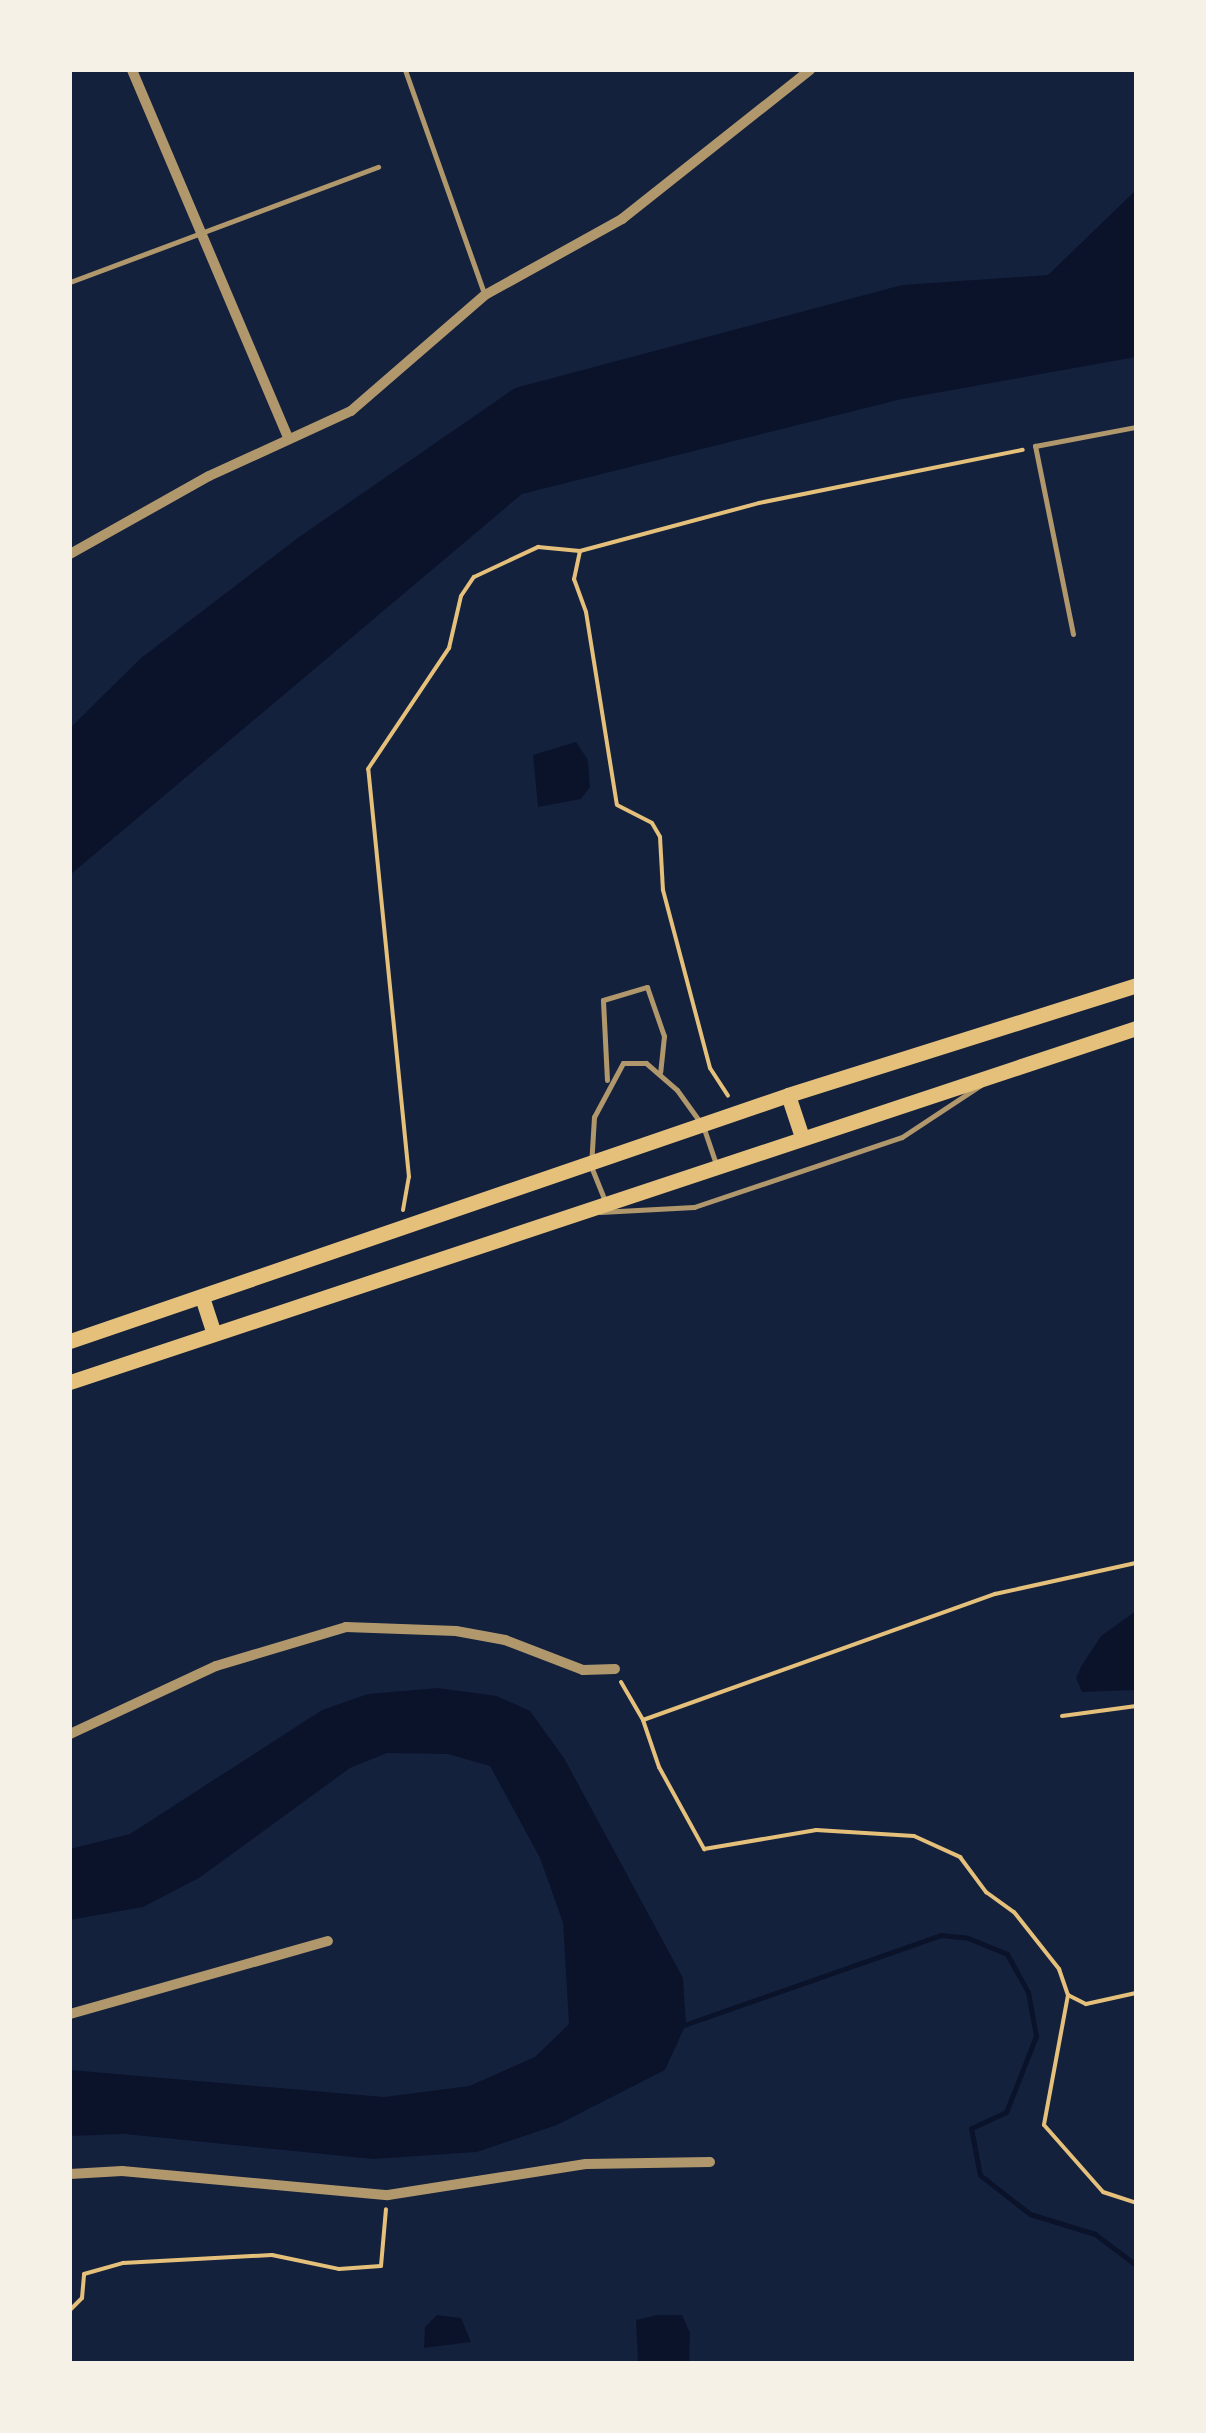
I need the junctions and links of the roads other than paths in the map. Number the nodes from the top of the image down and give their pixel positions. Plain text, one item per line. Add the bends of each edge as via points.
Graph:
1 (132, 70) edge
2 (404, 70) edge
3 (810, 70) edge
4 (378, 167) dead end
5 (200, 234) junction
6 (70, 282) edge
7 (484, 296) junction
8 (1136, 427) edge
9 (289, 439) junction
10 (70, 554) edge
11 (1073, 634) dead end
12 (1136, 985) edge
13 (1136, 1028) edge
14 (660, 1072) junction
15 (996, 1074) junction
16 (607, 1083) junction
17 (788, 1096) junction
18 (703, 1126) junction
19 (802, 1137) junction
20 (591, 1166) junction
21 (717, 1166) junction
22 (606, 1204) junction
23 (582, 1212) junction
24 (202, 1297) junction
25 (214, 1333) junction
26 (70, 1341) edge
27 (70, 1382) edge
28 (615, 1669) road end
29 (70, 1734) edge
30 (328, 1940) dead end
31 (70, 2014) edge
32 (710, 2162) dead end
33 (70, 2174) edge

1 - 5 street
2 - 7 lane
3 - 7 street via 622,218
4 - 5 lane
5 - 6 lane
5 - 9 street
7 - 9 street via 371,396
8 - 11 lane via 1035,446
9 - 10 street
12 - 17 main road
13 - 15 main road
14 - 16 lane via 623,1063
14 - 16 lane via 664,1036 652,990 609,995 601,1007
14 - 18 lane
15 - 19 main road
15 - 23 lane via 914,1132 713,1201 669,1213
16 - 20 lane via 594,1117
17 - 18 main road
17 - 19 main road
18 - 20 main road
18 - 21 lane
19 - 21 main road
20 - 22 lane
20 - 24 main road
21 - 22 main road
22 - 23 main road
23 - 25 main road
24 - 25 main road
24 - 26 main road
25 - 27 main road
28 - 29 street via 583,1670 505,1640 456,1631 346,1627 216,1666
30 - 31 street
32 - 33 street via 586,2164 388,2195 122,2171

